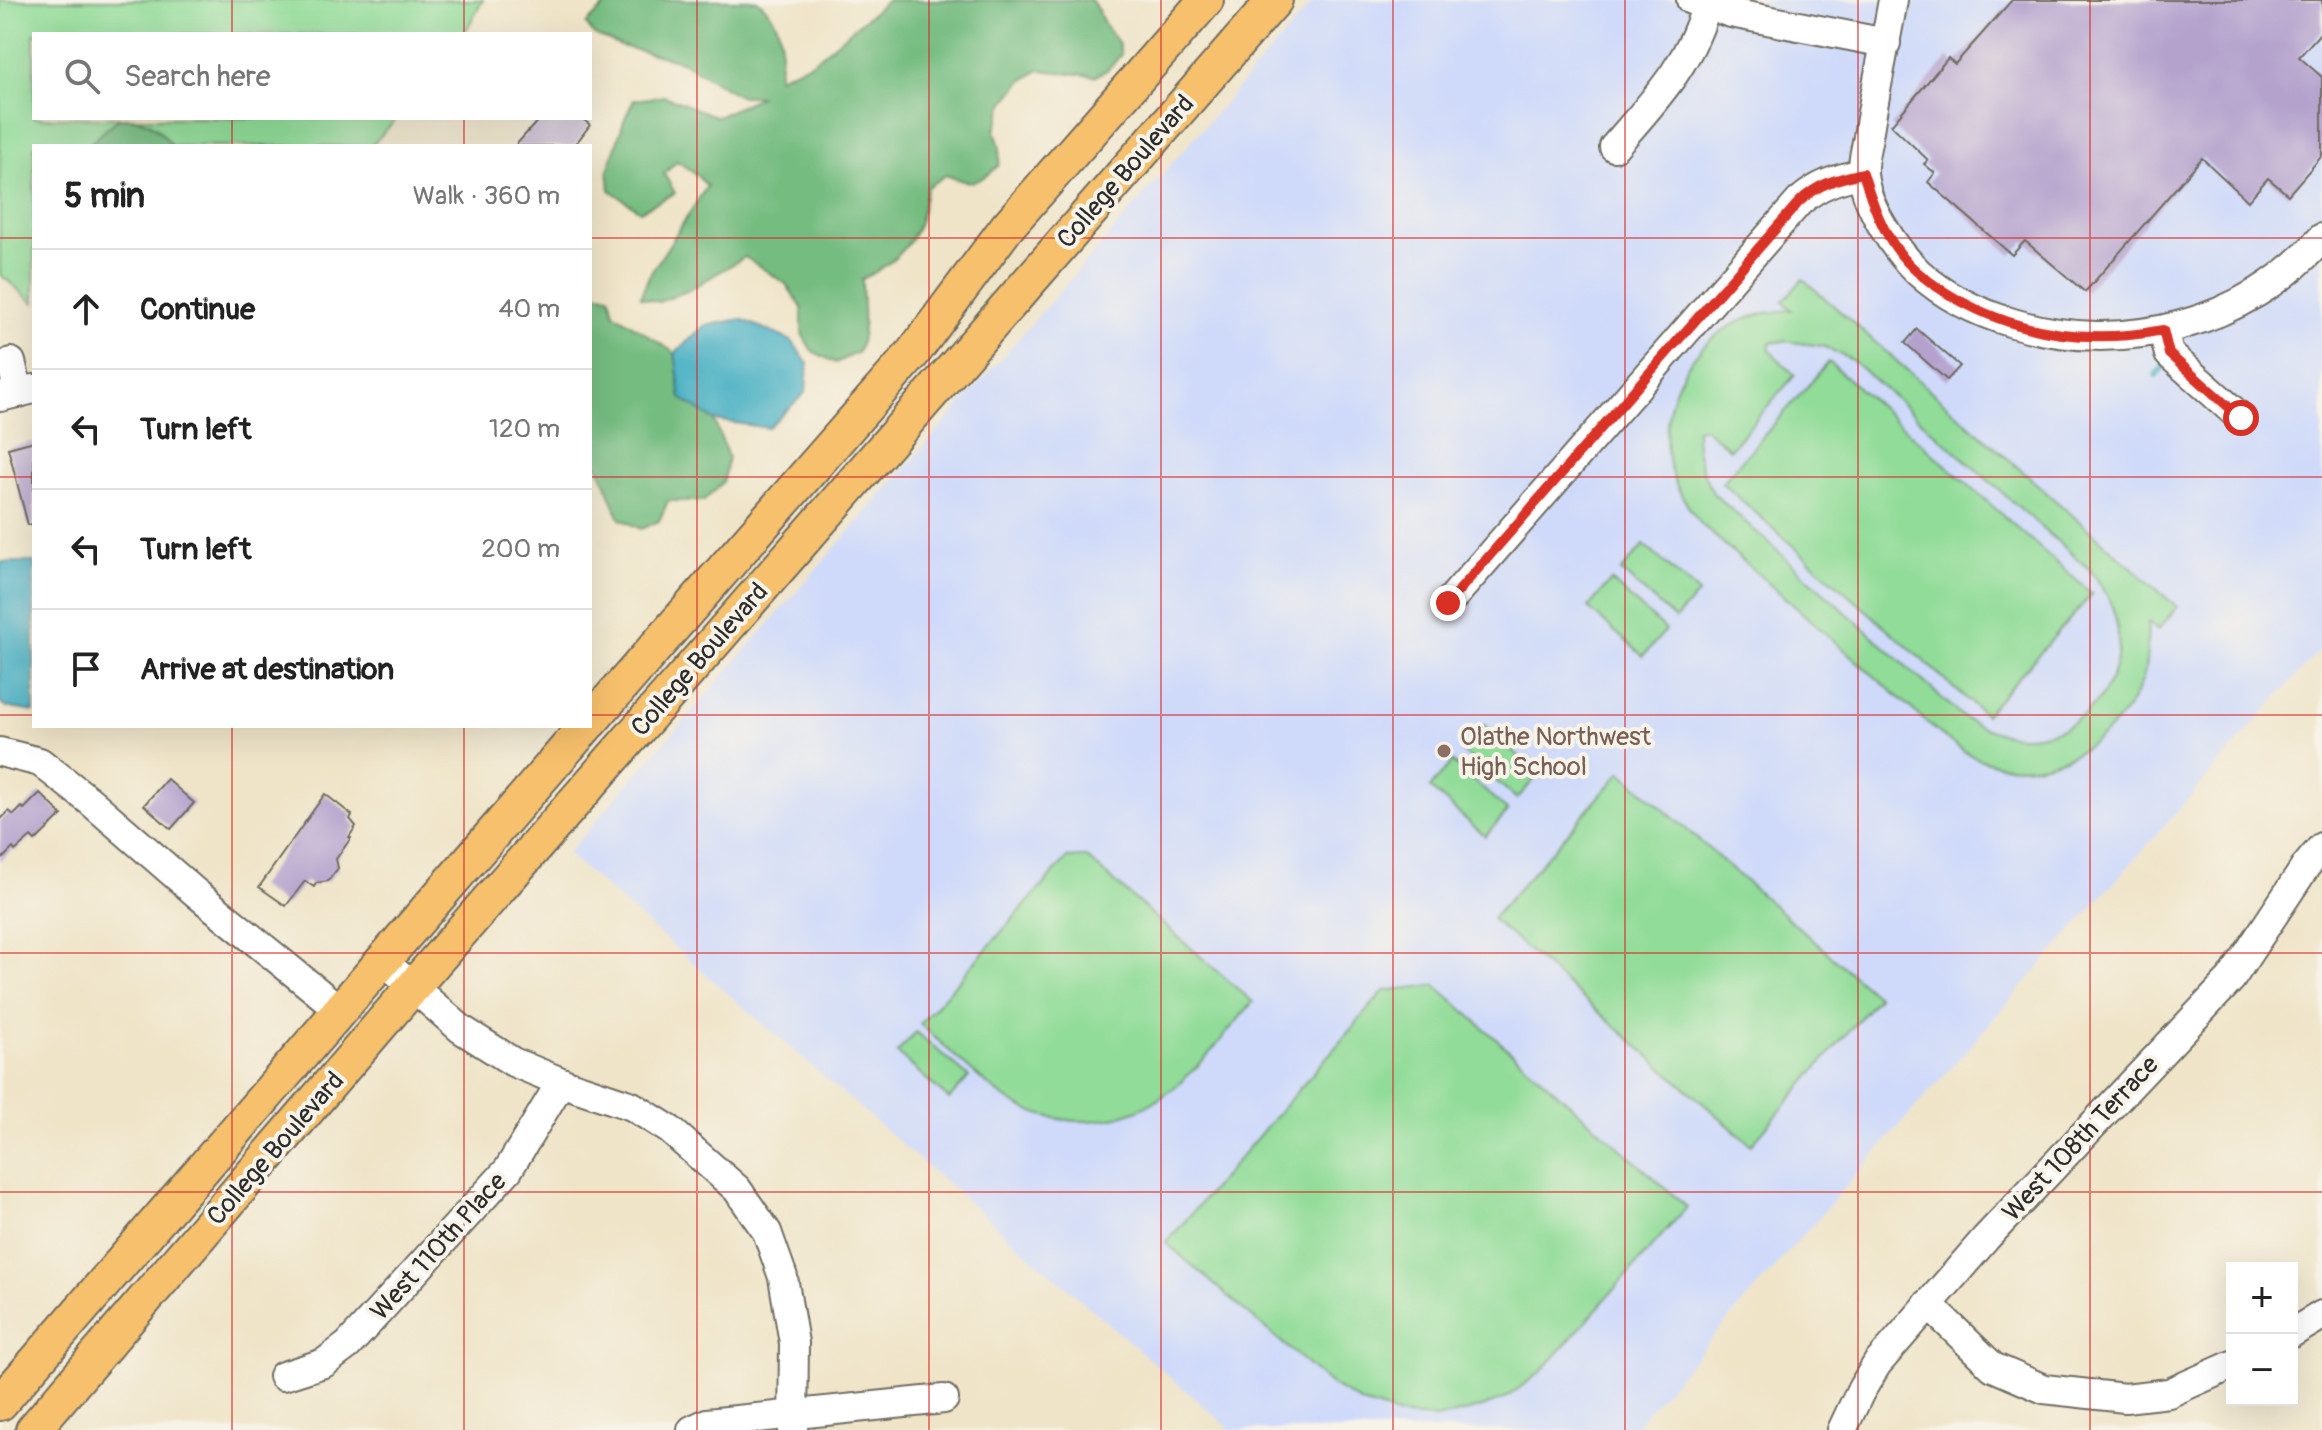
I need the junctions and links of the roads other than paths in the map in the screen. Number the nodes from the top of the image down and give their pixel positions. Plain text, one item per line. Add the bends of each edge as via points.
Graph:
1 (1206, 0) edge
2 (1275, 0) edge
3 (1893, 0) edge
4 (1702, 2) edge
5 (1886, 43) junction
6 (1614, 147) dead end
7 (1863, 173) junction
8 (2322, 238) edge
9 (2163, 330) junction
10 (11, 362) dead end
11 (18, 393) edge
12 (2241, 418) dead end
13 (1448, 603) dead end
14 (592, 719) edge
15 (585, 728) edge
16 (0, 752) edge
17 (2322, 847) edge
18 (383, 961) junction
19 (414, 986) junction
20 (340, 1010) junction
21 (561, 1082) junction
22 (1928, 1304) junction
23 (2322, 1315) edge
24 (2298, 1329) edge
25 (2226, 1368) edge
26 (283, 1376) dead end
27 (944, 1399) dead end
28 (0, 1403) edge
29 (792, 1422) edge
30 (33, 1430) edge
31 (692, 1430) edge
32 (1842, 1430) edge

1 - 14 main road, College Boulevard via 1007,227 913,353
2 - 19 main road, College Boulevard
3 - 5 street
4 - 5 street via 1731,13
4 - 6 street via 1685,60
5 - 7 street
7 - 9 street via 1882,227 1902,257 1926,280 1965,304 1991,317 2060,335 2120,337
7 - 13 street via 1826,181 1799,202
8 - 9 street via 2267,287 2210,316
9 - 12 street via 2169,354
10 - 11 street
15 - 18 main road, College Boulevard
16 - 20 street via 40,762
17 - 22 street, West 108th Terrace via 2231,979
18 - 19 street
18 - 20 main road, College Boulevard
19 - 21 street via 461,1029 513,1062
19 - 30 main road, College Boulevard
20 - 28 main road, College Boulevard
21 - 26 street, West 110th Place via 508,1170 348,1345 324,1363
21 - 29 street via 632,1106 670,1130 737,1189 767,1232 783,1277 794,1343
22 - 25 street via 1993,1367 2044,1389 2125,1398 2169,1393
22 - 32 street, West 108th Terrace via 1877,1364
23 - 24 street
27 - 29 street
29 - 31 street via 707,1423

